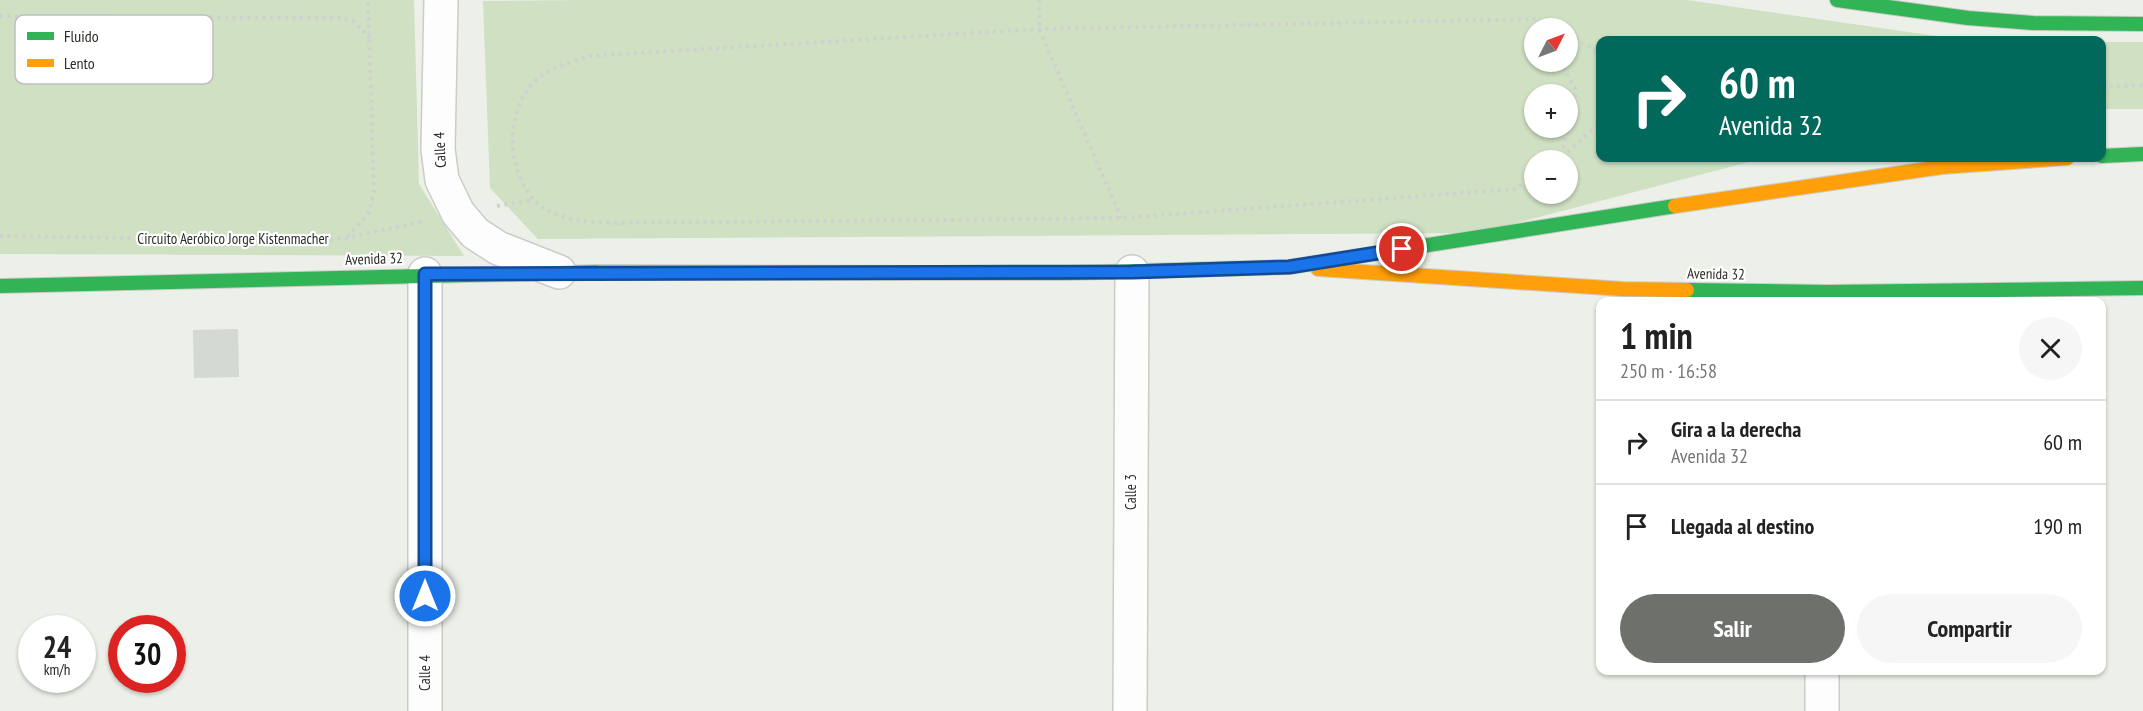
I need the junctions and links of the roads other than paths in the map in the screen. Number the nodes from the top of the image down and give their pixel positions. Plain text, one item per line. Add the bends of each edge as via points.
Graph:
1 (441, 0) edge
2 (1837, 0) edge
3 (2143, 24) edge
4 (2143, 154) edge
5 (2106, 156) edge
6 (2011, 162) edge
7 (1289, 267) junction
8 (559, 272) junction
9 (1132, 272) junction
10 (425, 274) junction
11 (0, 286) edge
12 (2143, 288) edge
13 (1827, 297) edge
14 (1822, 675) edge
15 (425, 711) edge
16 (1130, 711) edge
17 (1822, 711) edge

1 - 8 street, Calle 4 via 438,149 442,180 458,213 475,233 498,248
2 - 3 main road via 1968,18
4 - 5 main road
6 - 7 main road, Avenida 32 via 1942,167
7 - 9 main road, Avenida 32
7 - 13 main road, Avenida 32 via 1623,289
8 - 9 main road, Avenida 32
8 - 10 main road, Avenida 32
9 - 16 street, Calle 3
10 - 11 main road, Avenida 32
10 - 15 street, Calle 4
12 - 13 main road, Avenida 32
14 - 17 street

